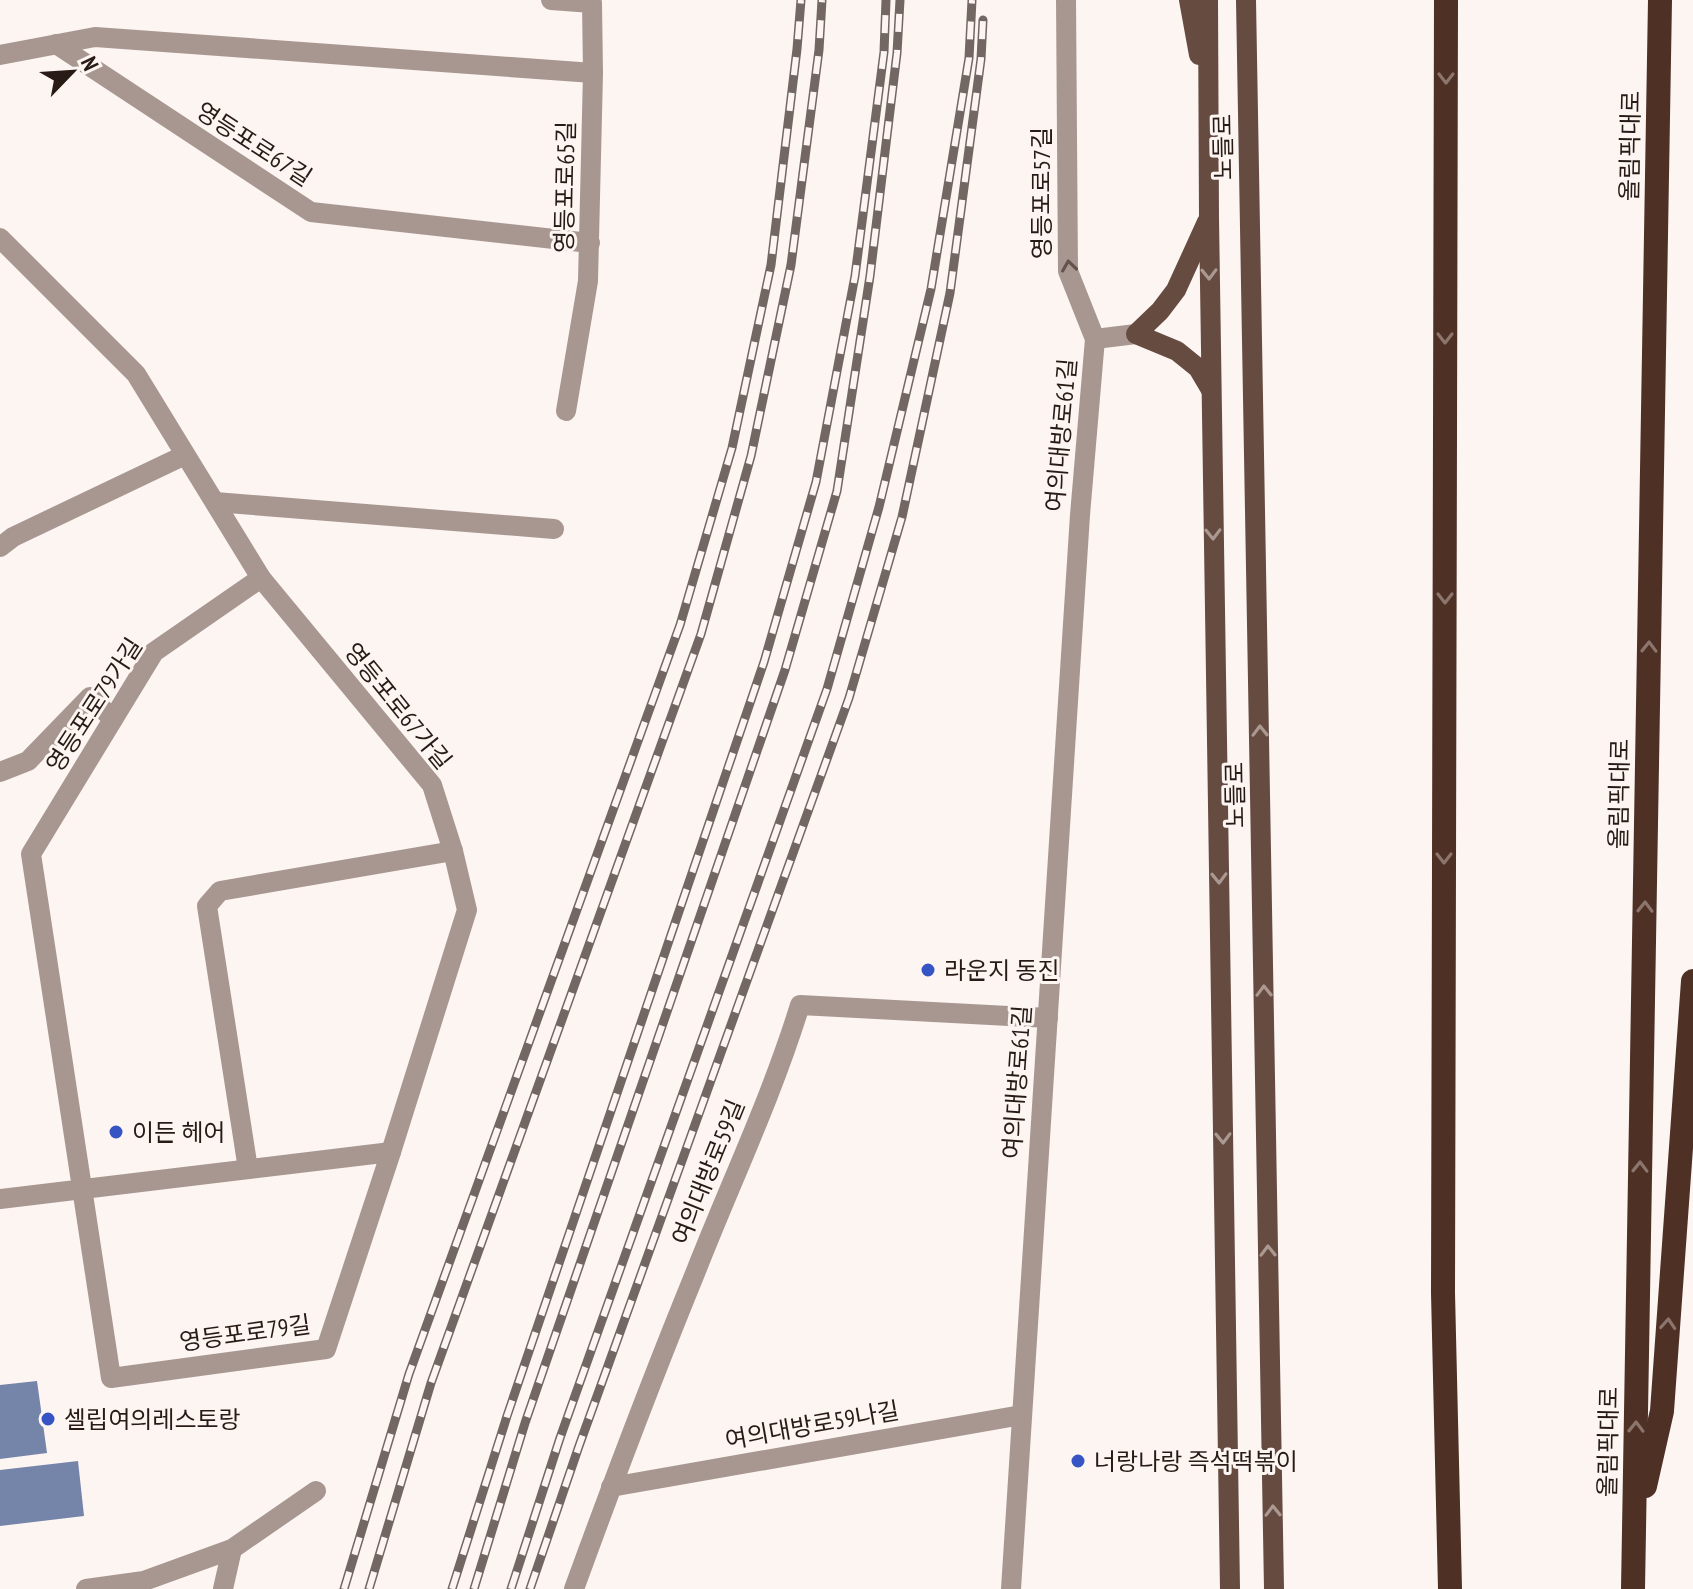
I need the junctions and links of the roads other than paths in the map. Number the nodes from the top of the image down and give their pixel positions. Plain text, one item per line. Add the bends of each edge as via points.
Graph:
1 (551, 0) edge
2 (1066, 0) edge
3 (1189, 0) edge
4 (1208, 0) edge
5 (1246, 0) edge
6 (1446, 0) edge
7 (1660, 0) edge
8 (56, 44) junction
9 (0, 55) edge
10 (593, 73) junction
11 (1208, 111) junction
12 (1209, 218) junction
13 (0, 238) edge
14 (590, 243) junction
15 (1136, 334) junction
16 (1095, 339) junction
17 (1211, 390) junction
18 (566, 411) dead end
19 (185, 455) junction
20 (215, 502) junction
21 (554, 529) dead end
22 (0, 547) edge
23 (261, 578) junction
24 (113, 719) junction
25 (0, 772) edge
26 (453, 851) junction
27 (31, 854) joint
28 (1693, 981) edge
29 (1048, 1018) junction
30 (391, 1152) junction
31 (248, 1169) junction
32 (81, 1189) junction
33 (0, 1199) edge
34 (1022, 1415) junction
35 (611, 1487) junction
36 (316, 1491) dead end
37 (1634, 1539) junction
38 (232, 1549) junction
39 (86, 1589) edge
40 (223, 1589) edge
41 (574, 1589) edge
42 (1011, 1589) edge
43 (1230, 1589) edge
44 (1274, 1589) edge
45 (1450, 1589) edge
46 (1633, 1589) edge

1 - 10 street, 영등포로65길 via 592,3
16 -> 2 street, 영등포로57길 via 1068,271
3 - 11 main road
4 - 11 main road, 노들로
44 -> 5 main road, 노들로
6 -> 45 highway via 1443,1293
37 -> 7 highway, 올림픽대로
8 - 9 street
8 - 10 street via 95,37
8 - 14 street, 영등포로67길 via 311,212
10 - 14 street, 영등포로65길
11 - 12 main road, 노들로
12 - 15 main road via 1176,290
12 -> 17 main road, 노들로
13 - 19 street, 영등포로67가길 via 136,374
14 - 18 street, 영등포로65길
15 - 16 street
15 - 17 main road via 1177,351 1198,368
16 - 29 street, 여의대방로61길
17 -> 43 main road, 노들로
19 - 20 street, 영등포로67가길
19 - 22 street
20 - 21 street
20 - 23 street, 영등포로67가길
23 - 24 street, 영등포로79가길 via 154,652
23 - 26 street, 영등포로67가길 via 432,785
24 - 25 street via 90,697 28,761
24 - 27 street, 영등포로79가길
26 - 30 street, 영등포로67가길 via 467,910
26 - 31 street via 220,891 207,906
27 - 32 street, 영등포로79길
37 -> 28 highway via 1662,1411
29 - 34 street, 여의대방로61길
29 - 35 street, 여의대방로59길 via 800,1005
30 - 31 street
30 - 32 street, 영등포로79길 via 326,1349 111,1378
31 - 32 street
32 - 33 street
34 - 35 street, 여의대방로59나길
34 - 42 street, 여의대방로61길
35 - 41 street, 여의대방로59길
36 - 38 street
37 - 46 highway, 올림픽대로
38 - 39 street via 144,1581
38 - 40 street

